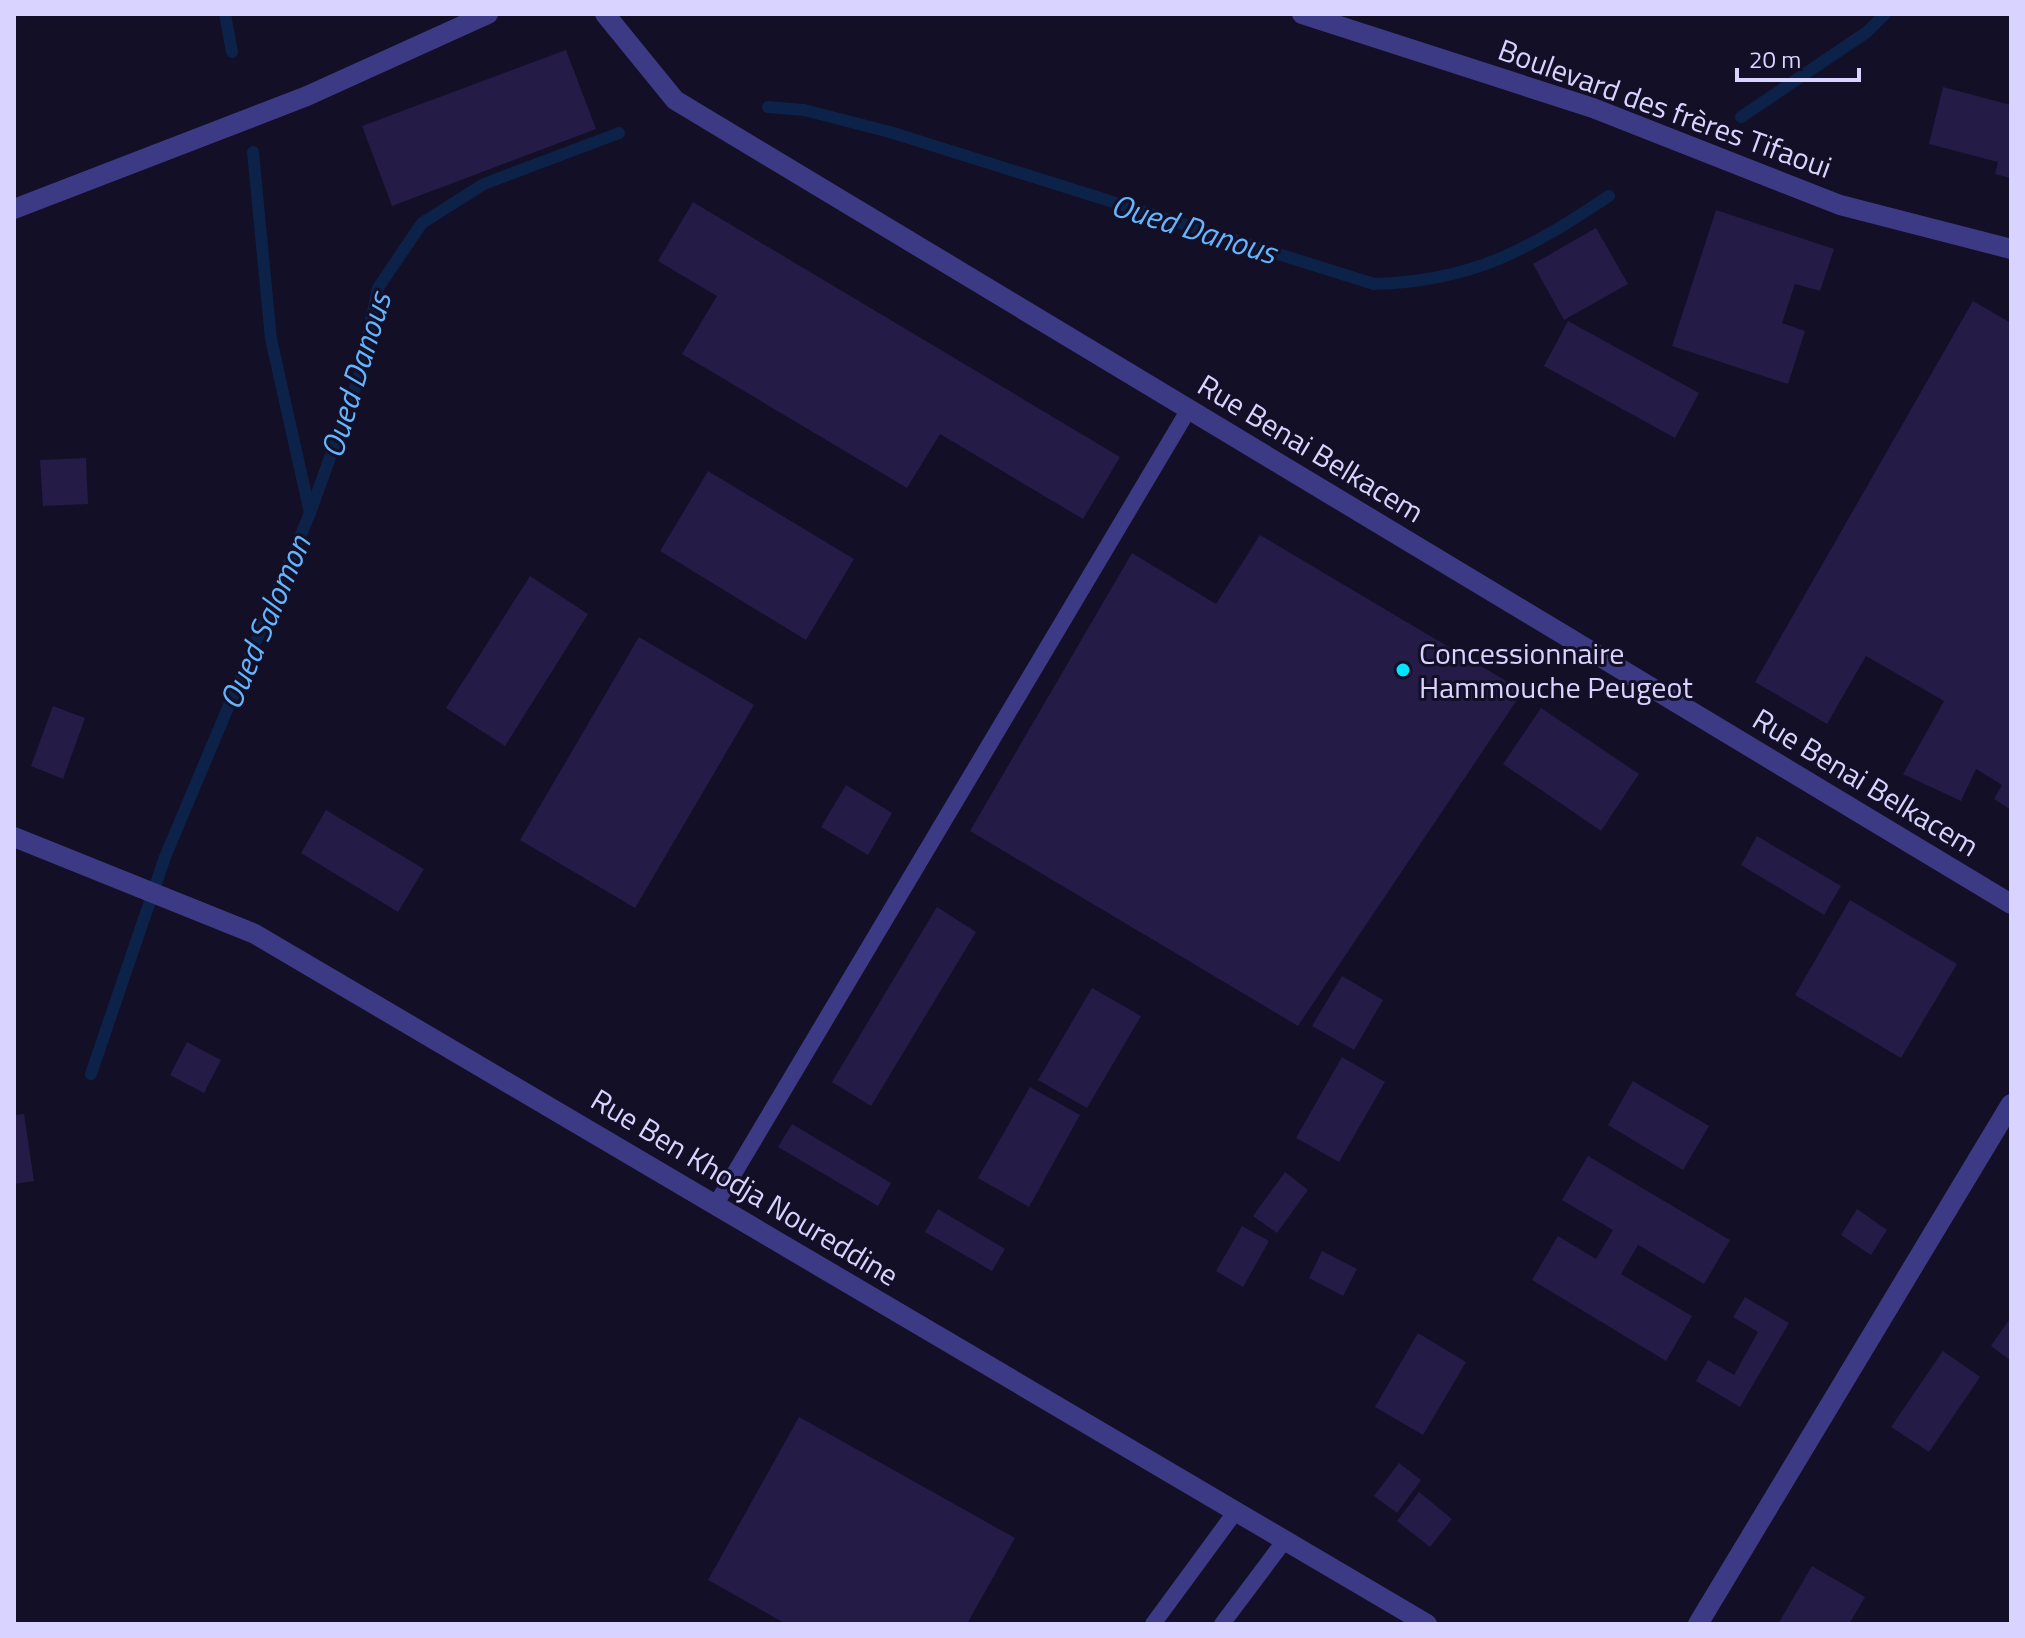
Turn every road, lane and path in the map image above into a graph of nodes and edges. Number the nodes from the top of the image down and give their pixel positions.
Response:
1 (488, 14) edge
2 (605, 14) edge
3 (1302, 14) edge
4 (14, 209) edge
5 (2011, 249) edge
6 (1189, 409) junction
7 (14, 837) edge
8 (2011, 904) edge
9 (2011, 1104) edge
10 (716, 1204) junction
11 (1236, 1511) junction
12 (1285, 1540) junction
13 (1153, 1624) edge
14 (1222, 1624) edge
15 (1427, 1624) edge
16 (1698, 1624) edge

1 - 4 street
2 - 6 street, Rue Benai Belkacem
3 - 5 street, Boulevard des frères Tifaoui
6 - 8 street, Rue Benai Belkacem
6 - 10 lane
7 - 10 street, Rue Ben Khodja Noureddine
9 - 16 street
10 - 11 street, Rue Ben Khodja Noureddine
11 - 12 street, Rue Ben Khodja Noureddine
11 - 13 lane
12 - 14 lane
12 - 15 street, Rue Ben Khodja Noureddine

